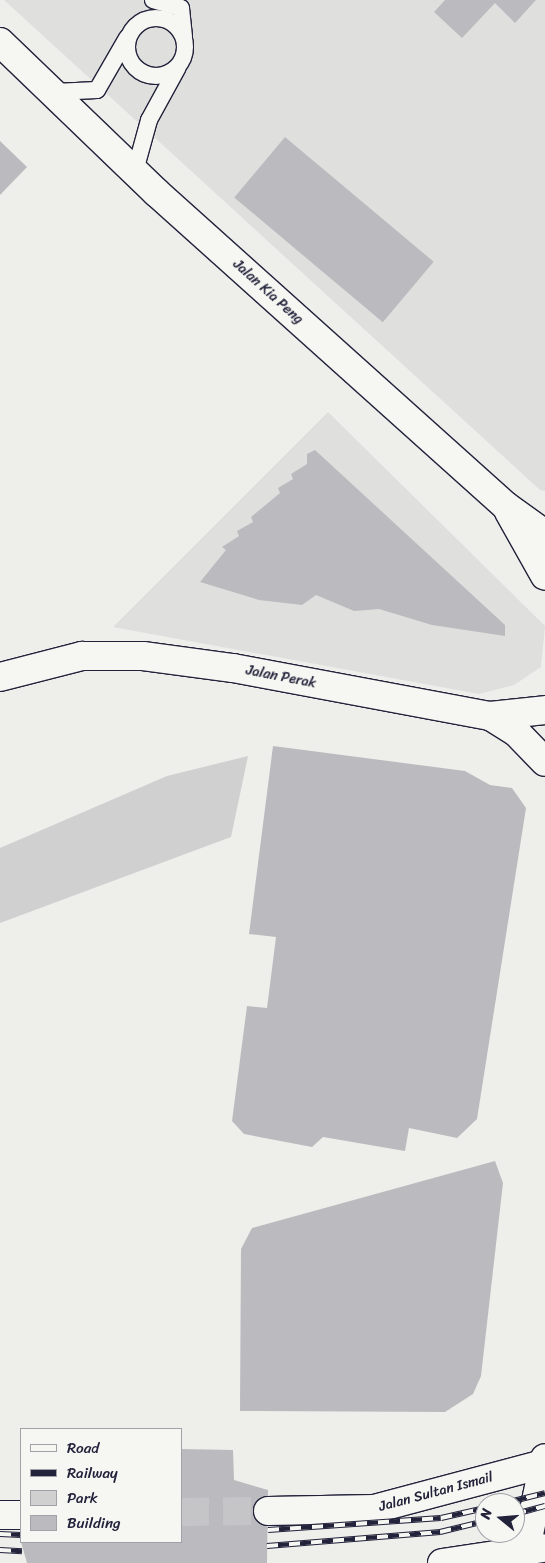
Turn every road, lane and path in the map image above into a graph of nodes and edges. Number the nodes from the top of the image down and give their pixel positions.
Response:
1 (152, 0) edge
2 (133, 29) junction
3 (184, 37) junction
4 (0, 42) edge
5 (179, 65) junction
6 (54, 92) junction
7 (135, 171) junction
8 (506, 506) junction
9 (545, 534) edge
10 (545, 576) edge
11 (0, 677) edge
12 (545, 710) edge
13 (490, 716) junction
14 (545, 762) edge
15 (544, 1461) edge
16 (268, 1511) tunnel mouth
17 (0, 1515) edge
18 (20, 1515) edge
19 (531, 1555) edge
20 (442, 1563) edge

1 - 2 lane
1 - 3 lane
2 - 3 lane
2 - 5 lane
2 - 6 lane
3 - 5 lane
4 - 6 street, Jalan Kia Peng
5 - 7 lane
6 - 7 street, Jalan Kia Peng
7 - 8 street, Jalan Kia Peng
8 - 9 street, Jalan Kia Peng
8 - 10 street
11 - 13 street, Jalan Perak
12 - 13 street
13 - 14 street, Jalan Perak
15 - 16 street, Jalan Sultan Ismail
15 - 19 street
17 - 18 street
19 - 20 street

